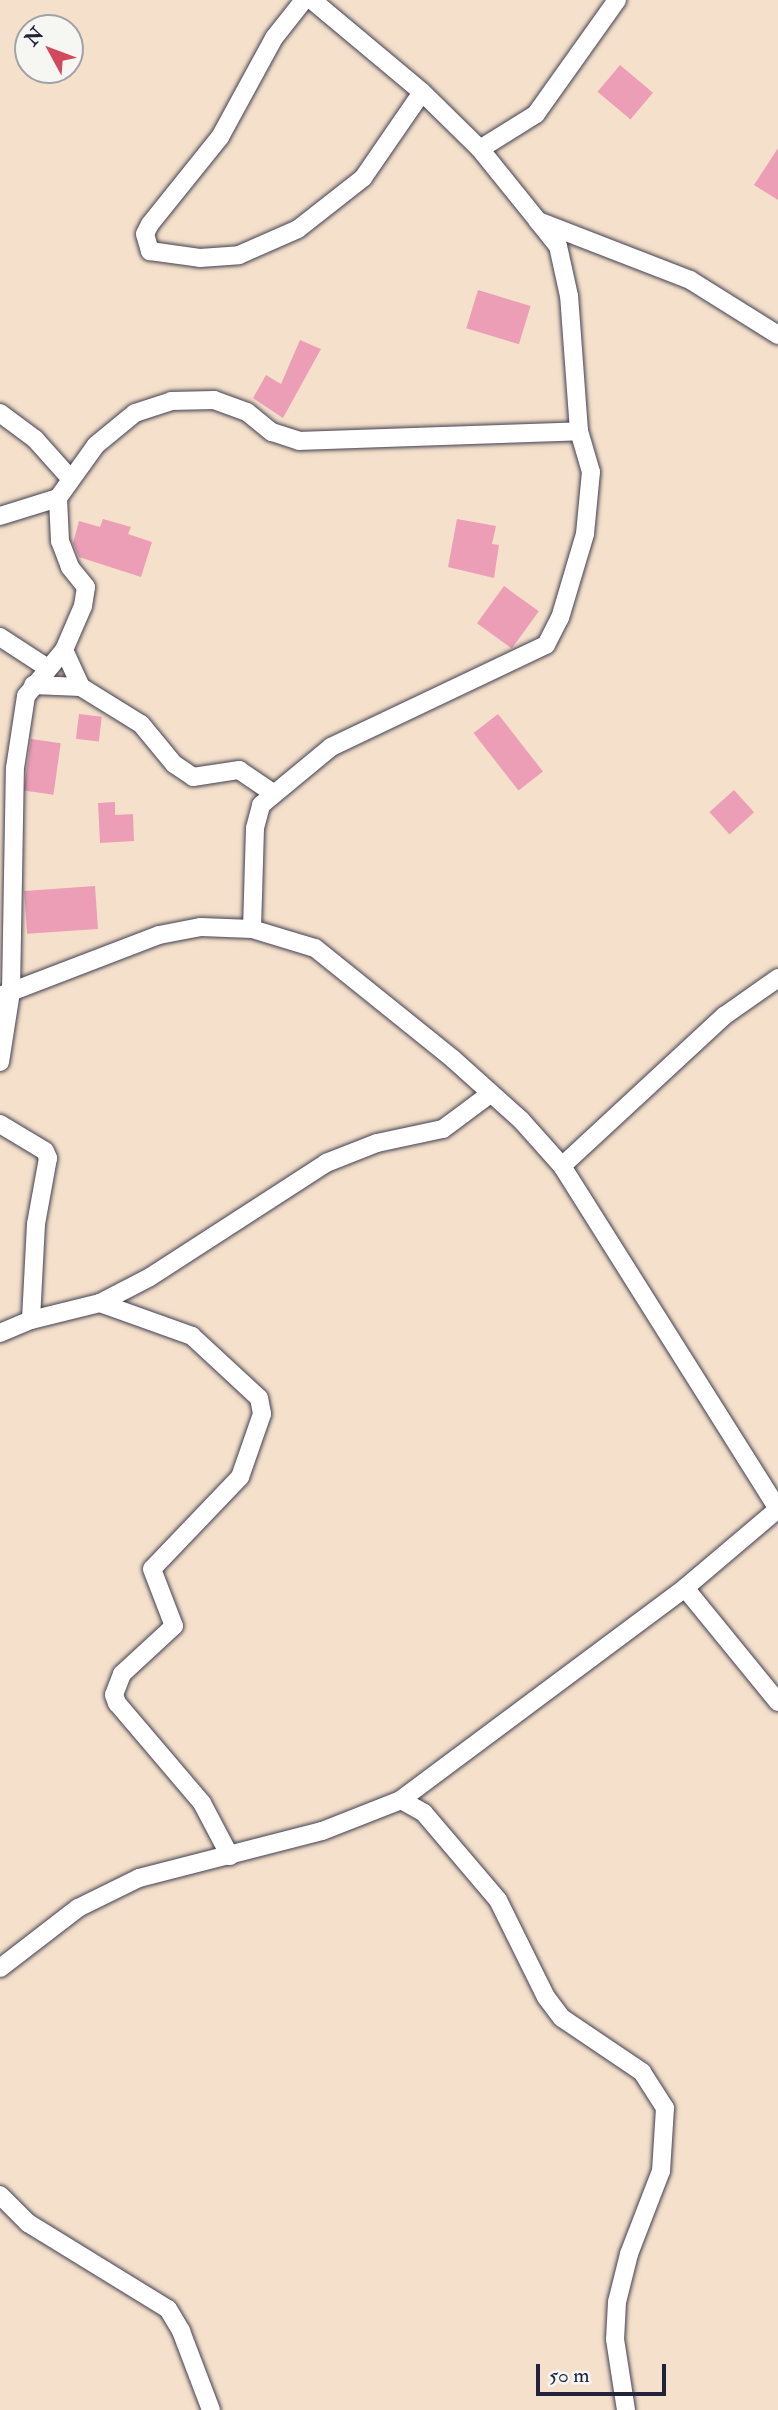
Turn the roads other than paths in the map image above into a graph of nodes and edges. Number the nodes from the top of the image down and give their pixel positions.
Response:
1 (304, 0) edge
2 (312, 0) edge
3 (617, 0) edge
4 (422, 93) junction
5 (480, 149) junction
6 (538, 221) junction
7 (778, 335) edge
8 (0, 413) edge
9 (579, 431) junction
10 (69, 477) junction
11 (58, 498) junction
12 (0, 516) edge
13 (0, 637) edge
14 (64, 650) junction
15 (46, 667) junction
16 (33, 685) junction
17 (81, 687) junction
18 (272, 793) junction
19 (252, 929) junction
20 (778, 978) edge
21 (5, 994) edge
22 (0, 1062) edge
23 (490, 1094) junction
24 (0, 1124) edge
25 (562, 1166) junction
26 (100, 1303) junction
27 (31, 1320) junction
28 (0, 1333) edge
29 (685, 1588) junction
30 (778, 1702) edge
31 (401, 1800) junction
32 (230, 1856) junction
33 (0, 1968) edge
34 (0, 2195) edge
35 (211, 2410) edge
36 (626, 2410) edge

1 - 4 street
2 - 4 street
3 - 5 street
4 - 5 street
5 - 6 street
6 - 7 street
6 - 9 street
8 - 10 street
9 - 10 street
9 - 18 street
10 - 11 street
11 - 12 street
11 - 14 street
13 - 15 street
14 - 15 street
14 - 17 street
15 - 16 street
16 - 17 street
16 - 21 street
17 - 18 street
18 - 19 street
19 - 21 street
19 - 23 street
20 - 25 street
21 - 22 street
23 - 25 street
23 - 26 street
24 - 27 street
25 - 29 street
26 - 27 street
26 - 32 street
27 - 28 street
29 - 30 street
29 - 31 street
31 - 32 street
31 - 36 street
32 - 33 street
34 - 35 street

